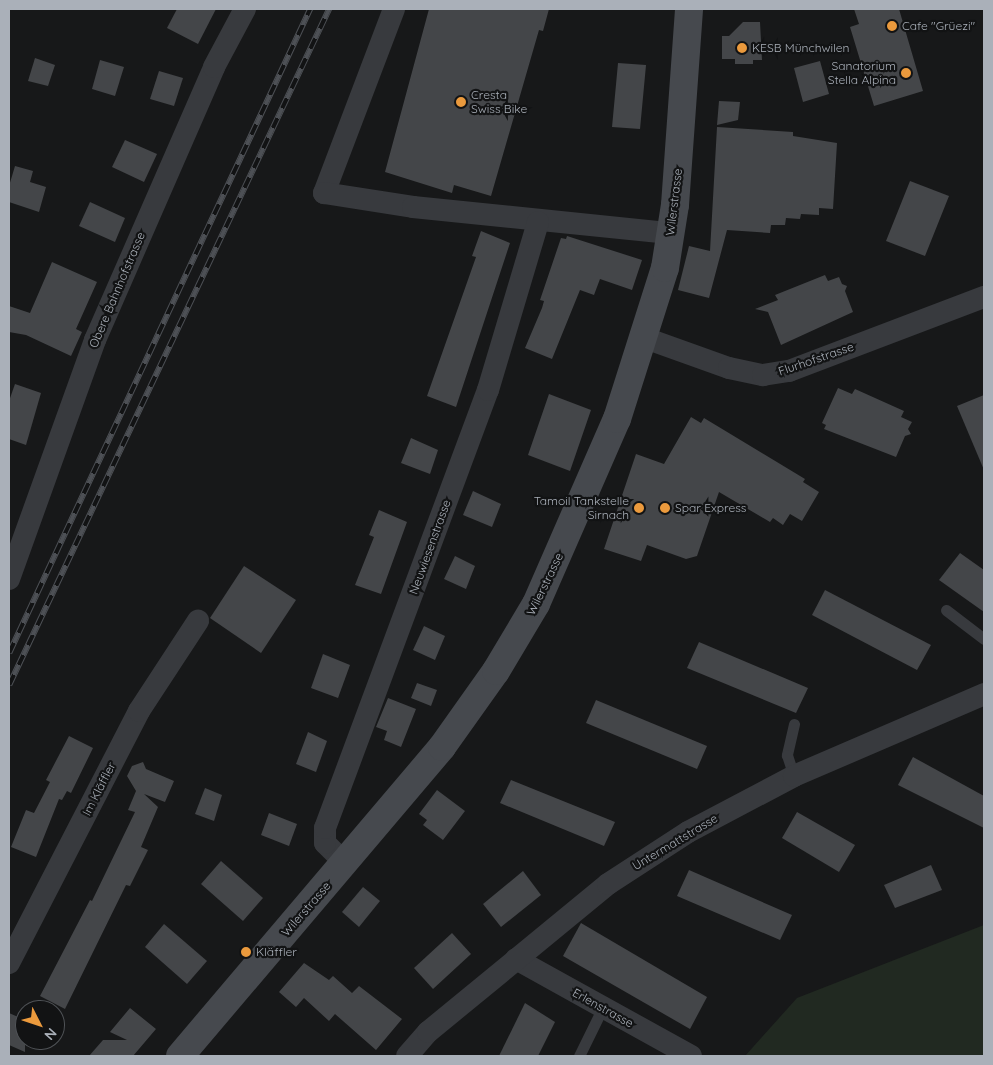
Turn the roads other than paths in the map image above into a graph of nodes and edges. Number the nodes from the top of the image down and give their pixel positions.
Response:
1 (245, 9) edge
2 (394, 9) edge
3 (690, 9) edge
4 (538, 222) junction
5 (670, 233) junction
6 (984, 297) edge
7 (645, 338) junction
8 (9, 579) edge
9 (946, 610) dead end
10 (198, 621) dead end
11 (984, 639) edge
12 (984, 694) edge
13 (794, 724) dead end
14 (794, 776) junction
15 (345, 863) junction
16 (516, 959) junction
17 (9, 963) edge
18 (603, 1008) junction
19 (180, 1056) edge
20 (407, 1056) edge
21 (579, 1056) edge
22 (691, 1056) edge

1 - 8 street, Obere Bahnhofstrasse
2 - 4 street
3 - 5 main road, Wilerstrasse
4 - 5 street
4 - 15 street, Neuwiesenstrasse
5 - 7 main road, Wilerstrasse
6 - 7 street, Flurhofstrasse
7 - 15 main road, Wilerstrasse
9 - 11 lane
10 - 17 street, Im Kläffler
12 - 14 street, Untermattstrasse
13 - 14 lane
14 - 16 street, Untermattstrasse
15 - 19 main road, Wilerstrasse
16 - 18 street, Erlenstrasse
16 - 20 street, Untermattstrasse
18 - 21 lane
18 - 22 street, Erlenstrasse

